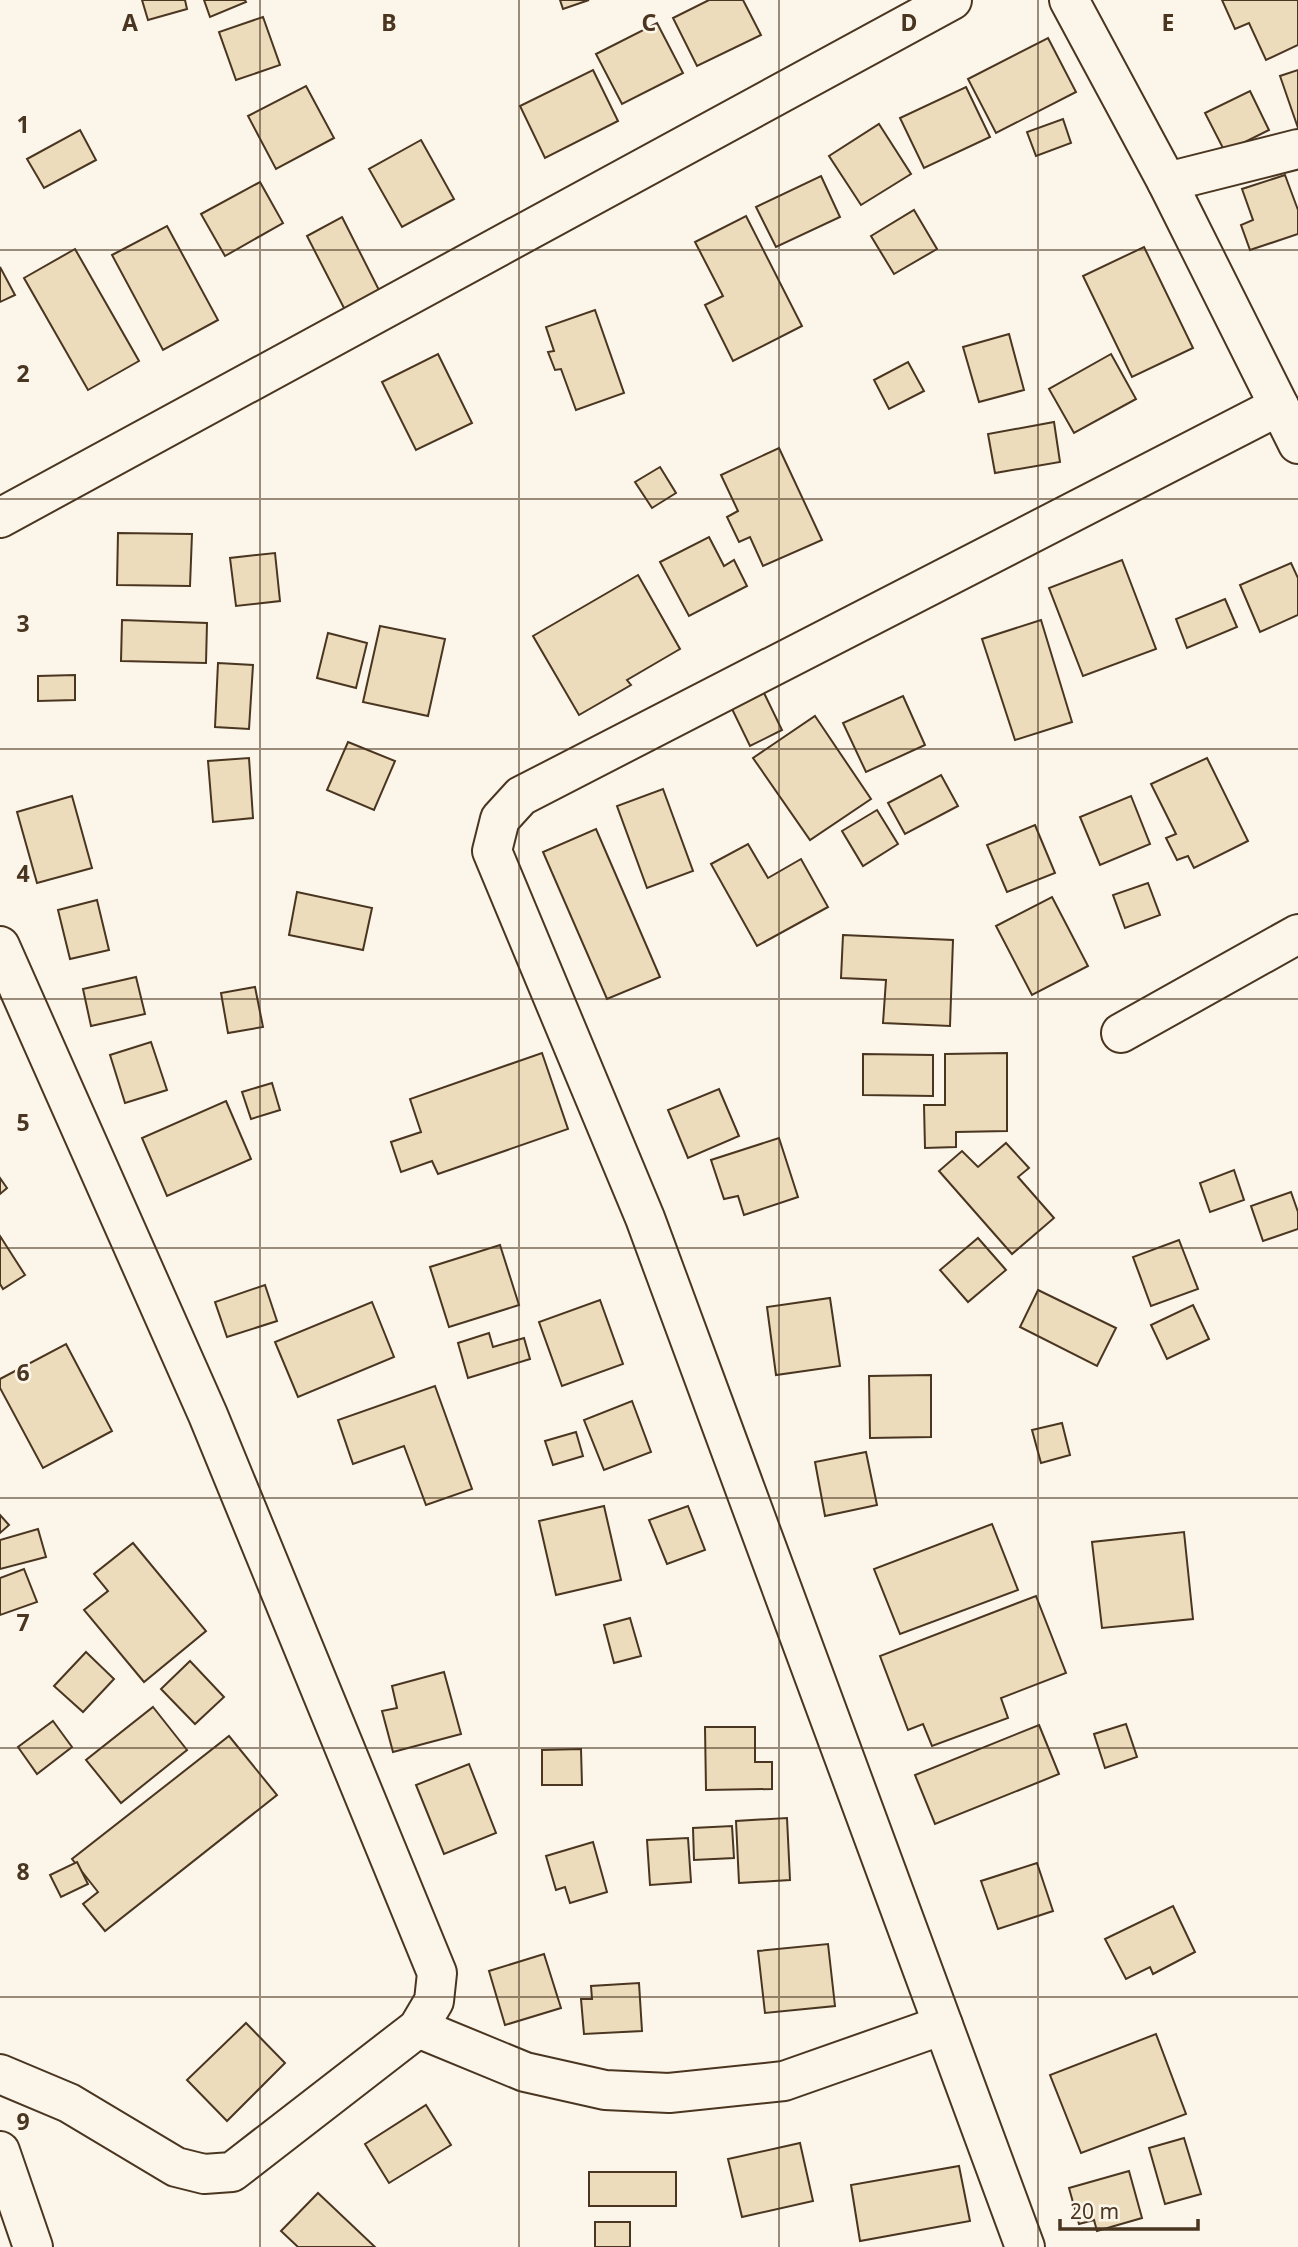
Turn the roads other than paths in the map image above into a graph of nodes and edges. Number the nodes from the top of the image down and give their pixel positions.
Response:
1 (953, 0) edge
2 (1069, 0) edge
3 (1298, 149) edge
4 (1167, 181) junction
5 (1279, 406) junction
6 (1298, 444) edge
7 (0, 518) edge
8 (1298, 934) edge
9 (0, 946) edge
10 (1121, 1032) dead end
11 (943, 2025) junction
12 (418, 2028) junction
13 (0, 2074) edge
14 (0, 2151) edge
15 (33, 2247) edge
16 (1025, 2247) edge

1 - 7 street
2 - 4 street
3 - 4 street
4 - 5 street
5 - 6 street
5 - 11 street
8 - 10 street
9 - 12 street
11 - 12 street
11 - 16 street
12 - 13 street
14 - 15 street

